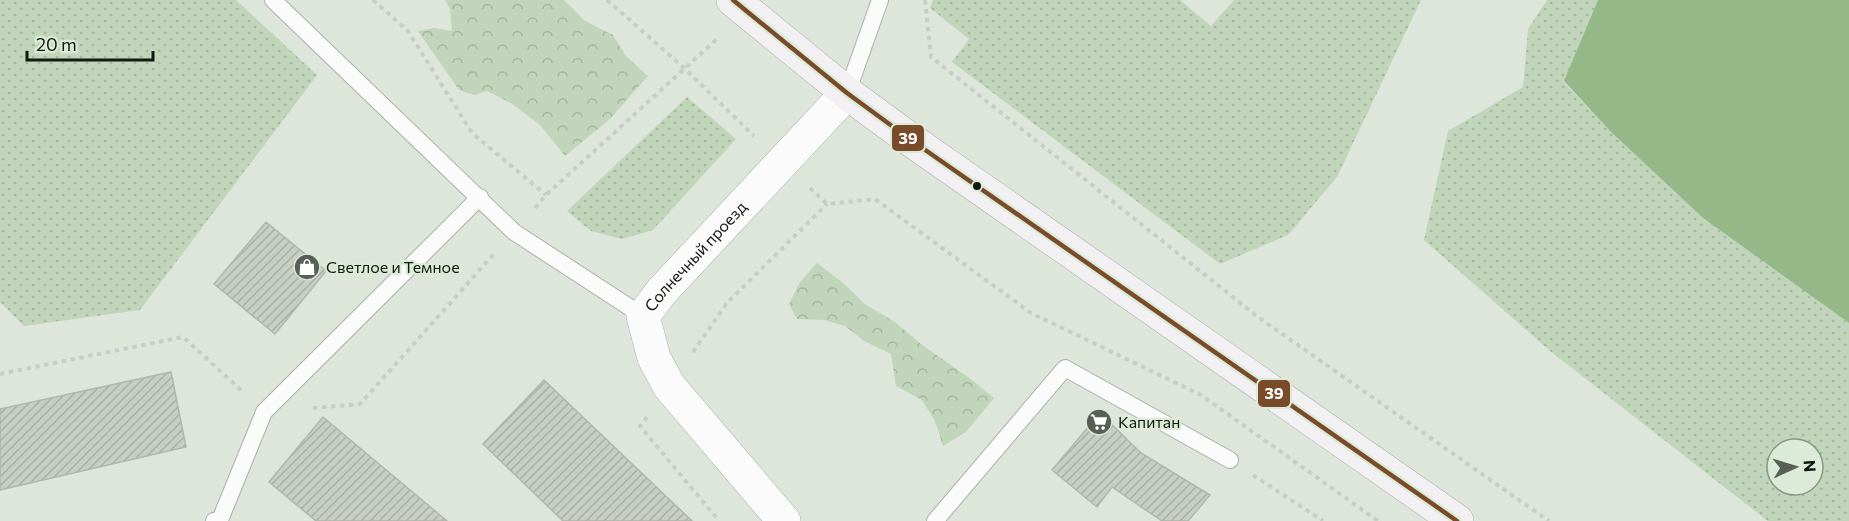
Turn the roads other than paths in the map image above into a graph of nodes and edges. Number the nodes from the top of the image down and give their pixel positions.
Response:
1 (273, 0) edge
2 (733, 0) edge
3 (880, 0) edge
4 (847, 93) junction
5 (480, 197) junction
6 (643, 316) junction
7 (1230, 460) road end
8 (219, 521) edge
9 (784, 521) edge
10 (935, 521) edge
11 (1457, 521) edge

1 - 5 lane
2 - 4 main road
3 - 4 lane
4 - 6 street, Солнечный проезд
4 - 11 main road
5 - 6 lane
5 - 8 lane
6 - 9 street, Солнечный проезд
7 - 10 lane

